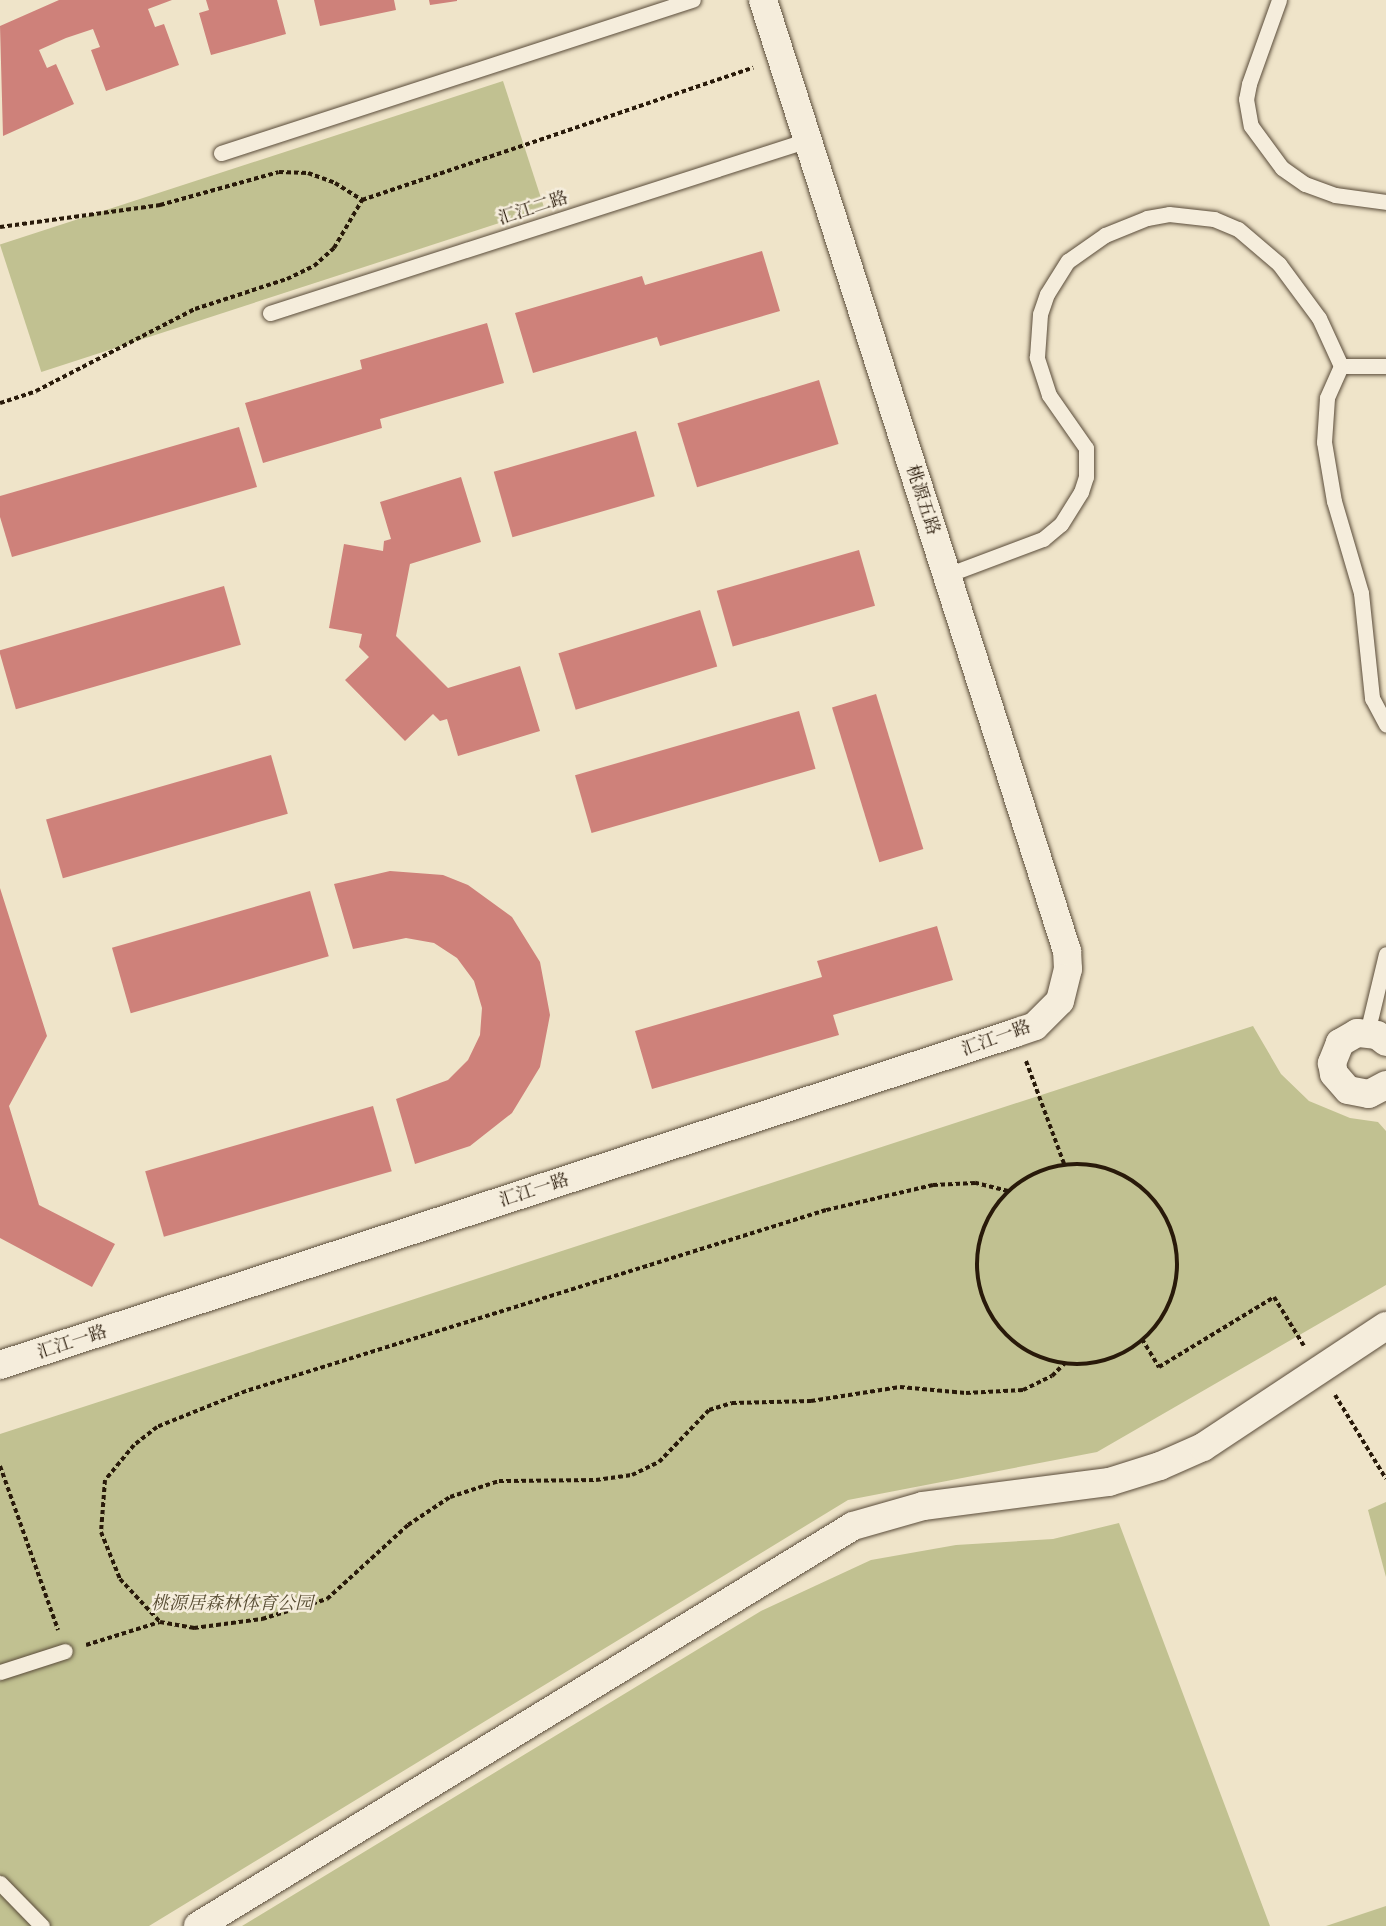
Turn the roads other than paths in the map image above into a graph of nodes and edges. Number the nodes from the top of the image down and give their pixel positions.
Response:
1 (693, 0) edge
2 (764, 0) edge
3 (1279, 0) edge
4 (808, 140) junction
5 (221, 153) dead end
6 (1386, 202) edge
7 (270, 313) dead end
8 (1341, 366) junction
9 (1386, 366) edge
10 (947, 574) junction
11 (1386, 724) edge
12 (1386, 954) edge
13 (1060, 1001) joint
14 (1377, 1037) edge
15 (1386, 1085) edge
16 (1386, 1326) edge
17 (0, 1365) edge
18 (65, 1651) road end
19 (0, 1672) edge
20 (0, 1883) edge
21 (42, 1926) edge
22 (198, 1926) edge

1 - 5 lane
2 - 4 street, 桃源五路
3 - 6 lane
4 - 7 lane, 汇江二路
4 - 10 street, 桃源五路
8 - 9 lane
8 - 10 lane
8 - 11 lane
10 - 13 street, 桃源五路
12 - 14 lane
13 - 17 street, 汇江一路
14 - 15 street
16 - 22 street
18 - 19 lane
20 - 21 lane

